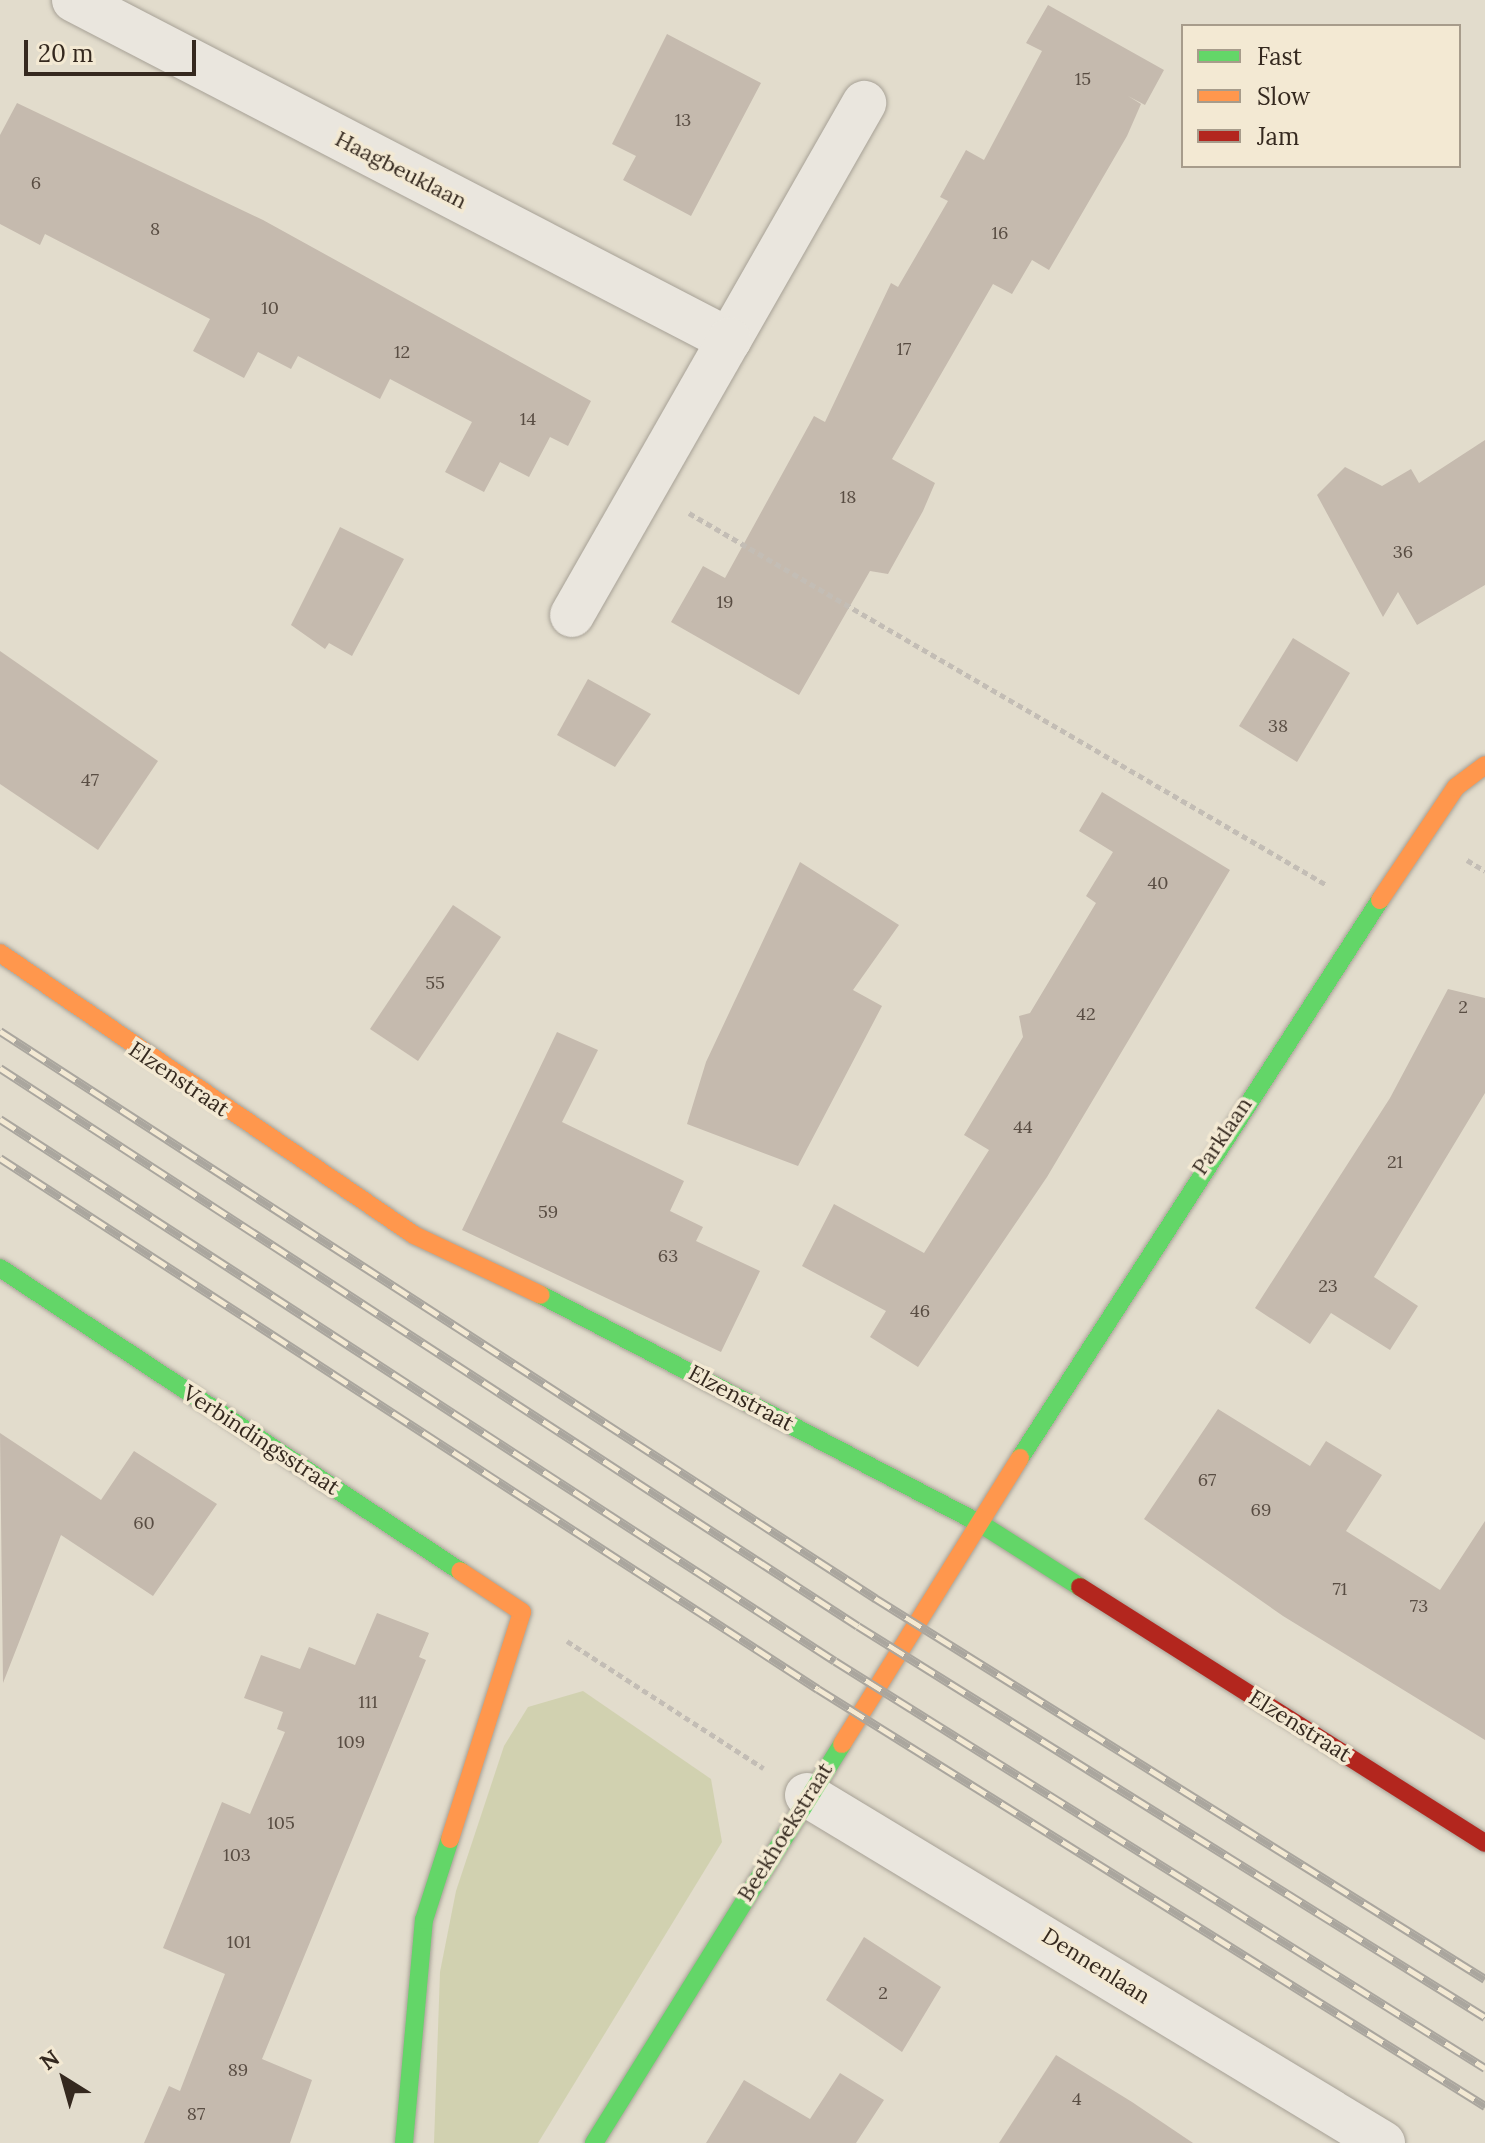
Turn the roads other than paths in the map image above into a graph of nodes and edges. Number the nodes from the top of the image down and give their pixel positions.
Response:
1 (74, 0) edge
2 (864, 103) dead end
3 (729, 340) junction
4 (572, 615) dead end
5 (1485, 765) edge
6 (0, 953) edge
7 (0, 1268) edge
8 (984, 1526) junction
9 (807, 1795) junction
10 (1485, 1843) edge
11 (404, 2143) edge
12 (594, 2143) edge
13 (1383, 2143) edge

1 - 3 street, Haagbeuklaan
2 - 3 street
3 - 4 street
5 - 8 street, Parklaan
6 - 8 street, Elzenstraat
7 - 11 street, Verbindingsstraat
8 - 9 street, Beekhoekstraat
8 - 10 street, Elzenstraat
9 - 12 street, Beekhoekstraat
9 - 13 street, Dennenlaan

